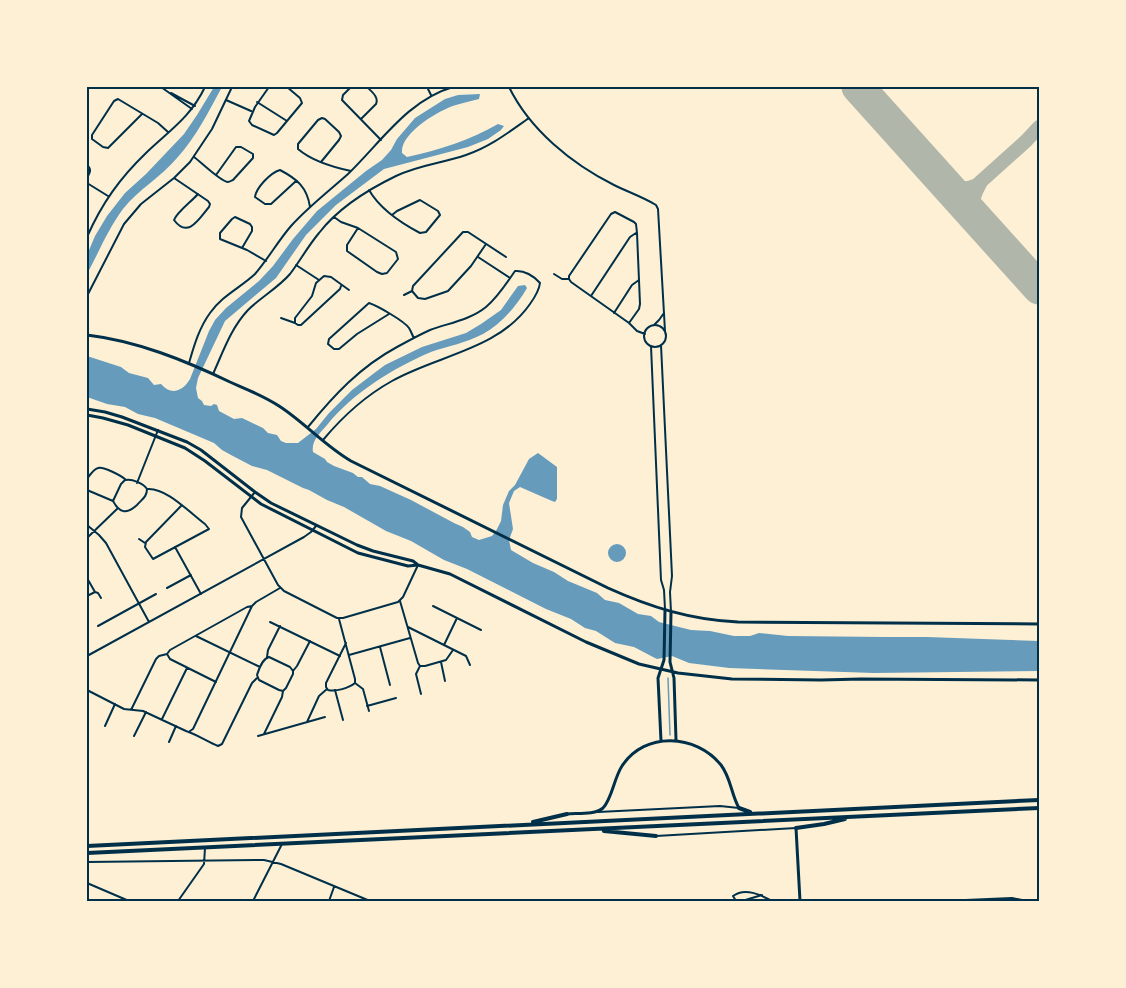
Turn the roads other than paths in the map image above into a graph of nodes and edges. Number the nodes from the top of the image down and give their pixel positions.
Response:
1 (160, 87) edge
2 (205, 87) edge
3 (232, 87) edge
4 (269, 87) edge
5 (287, 87) edge
6 (351, 87) edge
7 (367, 87) edge
8 (427, 87) edge
9 (453, 87) edge
10 (509, 87) edge
11 (431, 96) junction
12 (226, 100) junction
13 (257, 102) junction
14 (193, 107) junction
15 (252, 112) junction
16 (142, 114) junction
17 (361, 118) junction
18 (529, 118) junction
19 (287, 121) junction
20 (168, 132) junction
21 (381, 140) junction
22 (194, 157) junction
23 (321, 162) junction
24 (87, 165) edge
25 (351, 171) junction
26 (216, 175) junction
27 (87, 178) edge
28 (174, 178) junction
29 (296, 181) junction
30 (87, 183) edge
31 (369, 190) junction
32 (198, 194) junction
33 (108, 196) junction
34 (310, 207) junction
35 (392, 215) junction
36 (334, 216) junction
37 (358, 228) junction
38 (637, 233) junction
39 (87, 237) edge
40 (486, 244) junction
41 (242, 248) junction
42 (478, 257) junction
43 (506, 257) dead end
44 (266, 261) junction
45 (296, 265) junction
46 (554, 274) dead end
47 (510, 278) junction
48 (569, 279) junction
49 (319, 280) junction
50 (639, 280) junction
51 (341, 286) junction
52 (350, 290) dead end
53 (412, 291) junction
54 (87, 296) edge
55 (404, 296) dead end
56 (591, 296) junction
57 (614, 313) junction
58 (664, 313) junction
59 (389, 314) junction
60 (281, 318) dead end
61 (295, 323) junction
62 (629, 323) junction
63 (654, 325) junction
64 (665, 330) junction
65 (645, 334) junction
66 (87, 335) edge
67 (414, 338) junction
68 (661, 345) junction
69 (651, 346) junction
70 (190, 364) junction
71 (213, 374) junction
72 (87, 409) edge
73 (87, 415) edge
74 (308, 429) junction
75 (158, 430) junction
76 (156, 436) junction
77 (322, 440) junction
78 (87, 479) edge
79 (126, 480) junction
80 (137, 483) junction
81 (147, 489) junction
82 (87, 490) edge
83 (255, 492) junction
84 (251, 497) junction
85 (113, 501) junction
86 (181, 506) junction
87 (118, 508) junction
88 (87, 525) edge
89 (316, 525) junction
90 (95, 531) junction
91 (313, 531) junction
92 (87, 538) edge
93 (139, 539) dead end
94 (145, 543) junction
95 (175, 547) junction
96 (264, 560) junction
97 (418, 565) junction
98 (191, 575) junction
99 (87, 578) edge
100 (663, 586) junction
101 (671, 586) junction
102 (167, 588) dead end
103 (280, 588) junction
104 (95, 592) junction
105 (156, 594) dead end
106 (201, 594) junction
107 (87, 596) edge
108 (101, 598) dead end
109 (400, 601) junction
110 (139, 604) junction
111 (252, 606) junction
112 (433, 606) dead end
113 (665, 610) junction
114 (670, 612) junction
115 (339, 618) junction
116 (457, 618) junction
117 (149, 622) junction
118 (270, 622) dead end
119 (1039, 624) edge
120 (98, 626) dead end
121 (280, 626) junction
122 (408, 627) junction
123 (481, 630) dead end
124 (196, 636) junction
125 (411, 638) junction
126 (310, 641) junction
127 (346, 643) junction
128 (444, 645) junction
129 (380, 646) junction
130 (453, 649) junction
131 (230, 652) junction
132 (167, 654) junction
133 (349, 655) junction
134 (87, 656) edge
135 (340, 656) junction
136 (267, 658) junction
137 (441, 662) junction
138 (470, 665) dead end
139 (420, 666) junction
140 (260, 667) junction
141 (187, 668) junction
142 (661, 669) junction
143 (293, 670) junction
144 (672, 672) junction
145 (257, 678) junction
146 (1039, 680) edge
147 (446, 681) dead end
148 (216, 682) junction
149 (355, 683) junction
150 (390, 685) dead end
151 (327, 689) junction
152 (335, 690) junction
153 (87, 691) edge
154 (283, 691) junction
155 (421, 694) dead end
156 (396, 698) dead end
157 (115, 704) junction
158 (367, 705) junction
159 (131, 710) junction
160 (369, 711) dead end
161 (146, 712) junction
162 (325, 717) dead end
163 (162, 719) junction
164 (343, 720) dead end
165 (307, 721) junction
166 (105, 726) dead end
167 (176, 726) junction
168 (190, 731) junction
169 (264, 733) junction
170 (134, 736) dead end
171 (258, 736) dead end
172 (676, 740) junction
173 (661, 741) junction
174 (169, 742) dead end
175 (1039, 800) edge
176 (1039, 807) edge
177 (739, 808) junction
178 (593, 812) junction
179 (754, 813) junction
180 (567, 814) joint
181 (854, 816) junction
182 (521, 825) junction
183 (796, 828) junction
184 (592, 829) junction
185 (656, 836) joint
186 (282, 844) junction
187 (87, 846) edge
188 (205, 848) junction
189 (87, 854) edge
190 (205, 861) junction
191 (273, 861) junction
192 (87, 862) edge
193 (87, 883) edge
194 (335, 886) junction
195 (762, 895) junction
196 (129, 901) edge
197 (178, 901) edge
198 (254, 901) edge
199 (329, 901) edge
200 (370, 901) edge
201 (736, 901) edge
202 (742, 901) edge
203 (772, 901) edge
204 (800, 901) edge
205 (942, 901) edge
206 (1027, 901) edge

1 - 14 street
2 - 14 street
3 - 12 street
4 - 13 street
5 - 19 street
6 - 17 street
7 - 17 street
8 - 11 street
9 - 11 street
10 - 18 street
11 - 21 street
12 - 15 street
12 - 22 street
13 - 15 street
13 - 19 street
14 - 20 street
15 - 19 street
16 - 16 street
16 - 20 street
17 - 21 street
18 - 31 street
18 - 58 street
20 - 33 street
21 - 25 street
22 - 26 street
22 - 28 street
23 - 23 street
23 - 25 street
24 - 27 street
25 - 34 street
26 - 26 street
28 - 32 street
28 - 54 street
29 - 29 street
29 - 34 street
30 - 33 street
31 - 35 street
31 - 36 street
32 - 32 street
33 - 39 street
34 - 44 street
35 - 35 street
36 - 37 street
36 - 45 street
37 - 37 street
38 - 48 street
38 - 50 street
38 - 56 street
40 - 42 street
40 - 43 street
40 - 53 street
41 - 41 street
41 - 44 street
42 - 47 street
42 - 53 street
44 - 70 street
45 - 49 street
45 - 71 street
46 - 48 street
47 - 67 street
47 - 77 street
48 - 56 street
49 - 51 street
49 - 61 street
50 - 57 street
50 - 62 street
51 - 52 street
51 - 61 street
53 - 55 street
56 - 57 street
57 - 62 street
58 - 63 street
58 - 64 street
59 - 59 street
59 - 67 street
60 - 61 street
62 - 65 street
63 - 64 street
63 - 65 street
64 - 68 street
65 - 69 street
66 - 70 street
67 - 74 street
68 - 69 street
68 - 101 street
69 - 100 street
70 - 71 street
71 - 74 street
72 - 75 street
73 - 76 street
74 - 77 street
75 - 76 street
75 - 83 street
76 - 80 street
76 - 84 street
77 - 113 street
78 - 79 street
79 - 80 street
79 - 85 street
80 - 81 street
81 - 86 street
81 - 87 street
82 - 85 street
83 - 84 street
83 - 89 street
84 - 91 street
84 - 96 street
85 - 87 street
86 - 94 street
86 - 95 street
87 - 90 street
88 - 90 street
89 - 91 street
89 - 97 street
90 - 92 street
90 - 110 street
91 - 96 street
91 - 97 street
93 - 94 street
94 - 95 street
95 - 98 street
96 - 103 street
96 - 106 street
97 - 109 street
97 - 142 street
98 - 102 street
98 - 106 street
99 - 104 street
100 - 101 street
100 - 113 street
101 - 114 street
103 - 111 street
103 - 115 street
104 - 107 street
104 - 108 street
105 - 110 street
106 - 117 street
109 - 115 street
109 - 122 street
110 - 117 street
110 - 120 street
111 - 124 street
111 - 131 street
112 - 116 street
113 - 114 street
113 - 142 street
114 - 119 street
114 - 144 street
115 - 127 street
116 - 123 street
116 - 128 street
117 - 134 street
118 - 121 street
121 - 126 street
121 - 136 street
122 - 125 street
122 - 128 street
124 - 131 street
124 - 132 street
125 - 129 street
125 - 139 street
126 - 135 street
126 - 143 street
127 - 133 street
127 - 135 street
128 - 130 street
129 - 133 street
129 - 150 street
130 - 137 street
130 - 138 street
131 - 140 street
131 - 148 street
132 - 141 street
132 - 159 street
133 - 149 street
135 - 151 street
136 - 140 street
136 - 143 street
137 - 139 street
137 - 147 street
139 - 155 street
140 - 145 street
141 - 148 street
141 - 163 street
142 - 144 street
142 - 173 street
143 - 154 street
144 - 146 street
144 - 172 street
145 - 154 street
145 - 168 street
148 - 168 street
149 - 152 street
149 - 158 street
151 - 152 street
151 - 165 street
152 - 164 street
153 - 157 street
154 - 169 street
156 - 158 street
157 - 159 street
157 - 166 street
158 - 160 street
159 - 161 street
161 - 163 street
161 - 170 street
162 - 165 street
163 - 167 street
165 - 169 street
167 - 168 street
167 - 174 street
169 - 171 street
172 - 173 street
172 - 177 street
173 - 178 street
175 - 179 main road
176 - 181 main road
177 - 178 street
177 - 179 main road
178 - 180 street
179 - 182 main road
180 - 182 main road
181 - 183 main road
181 - 184 main road
182 - 187 main road
183 - 185 street
183 - 204 street
184 - 185 main road
184 - 186 main road
186 - 188 main road
186 - 191 street
188 - 189 main road
188 - 190 street
190 - 191 street
190 - 192 street
190 - 197 street
191 - 194 street
191 - 198 street
193 - 196 street
194 - 199 street
194 - 200 street
195 - 201 street
195 - 202 street
195 - 203 street
205 - 206 street

